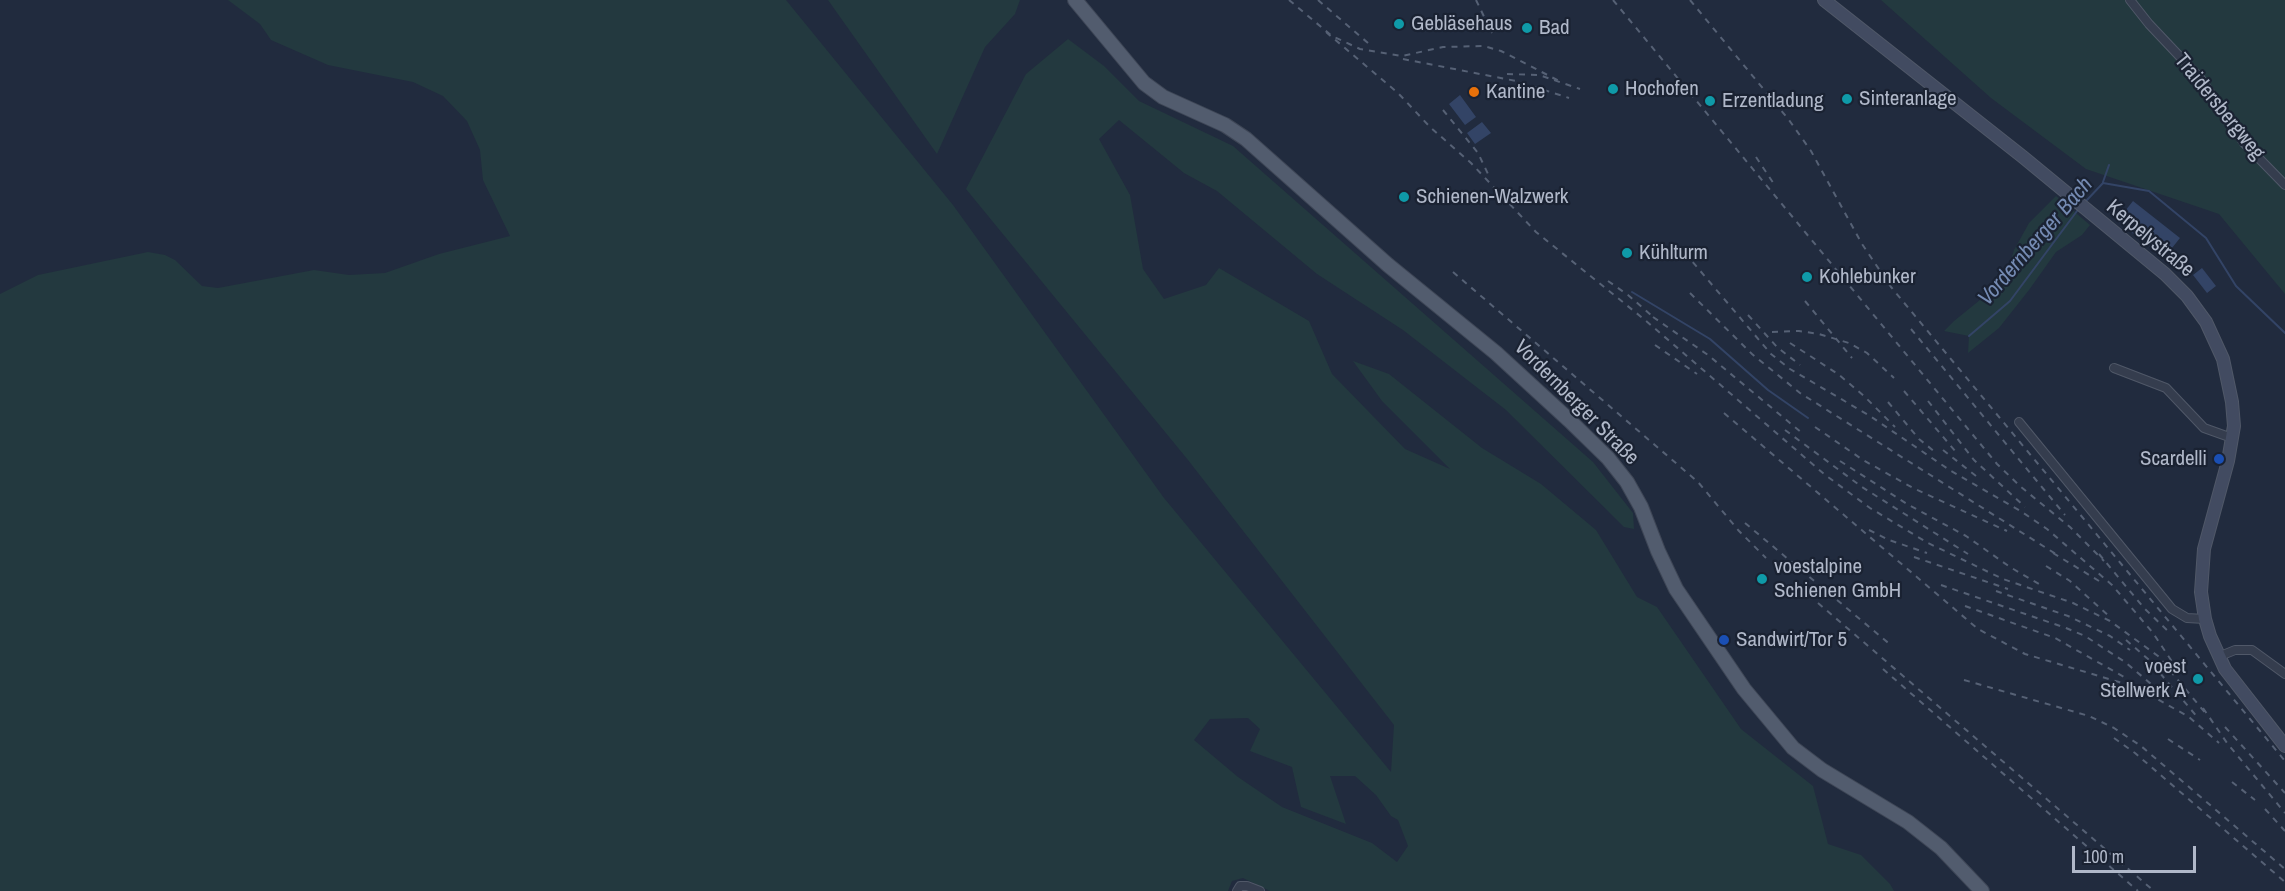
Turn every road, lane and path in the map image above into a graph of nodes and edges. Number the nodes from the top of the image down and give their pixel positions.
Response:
1 (1075, 0) edge
2 (1824, 0) edge
3 (2130, 0) edge
4 (2285, 185) edge
5 (2114, 368) dead end
6 (2019, 422) dead end
7 (2232, 438) junction
8 (2205, 619) junction
9 (2218, 657) junction
10 (2285, 674) edge
11 (2285, 746) edge
12 (1237, 891) edge
13 (1260, 891) edge
14 (1982, 891) edge

1 - 14 main road, Vordernberger Straße
2 - 7 main road, Kerpelystraße
3 - 4 street, Traidersbergweg
5 - 7 street
6 - 8 street
7 - 8 main road, Kerpelystraße
8 - 9 main road, Kerpelystraße
9 - 10 street
9 - 11 main road, Kerpelystraße
12 - 13 street

